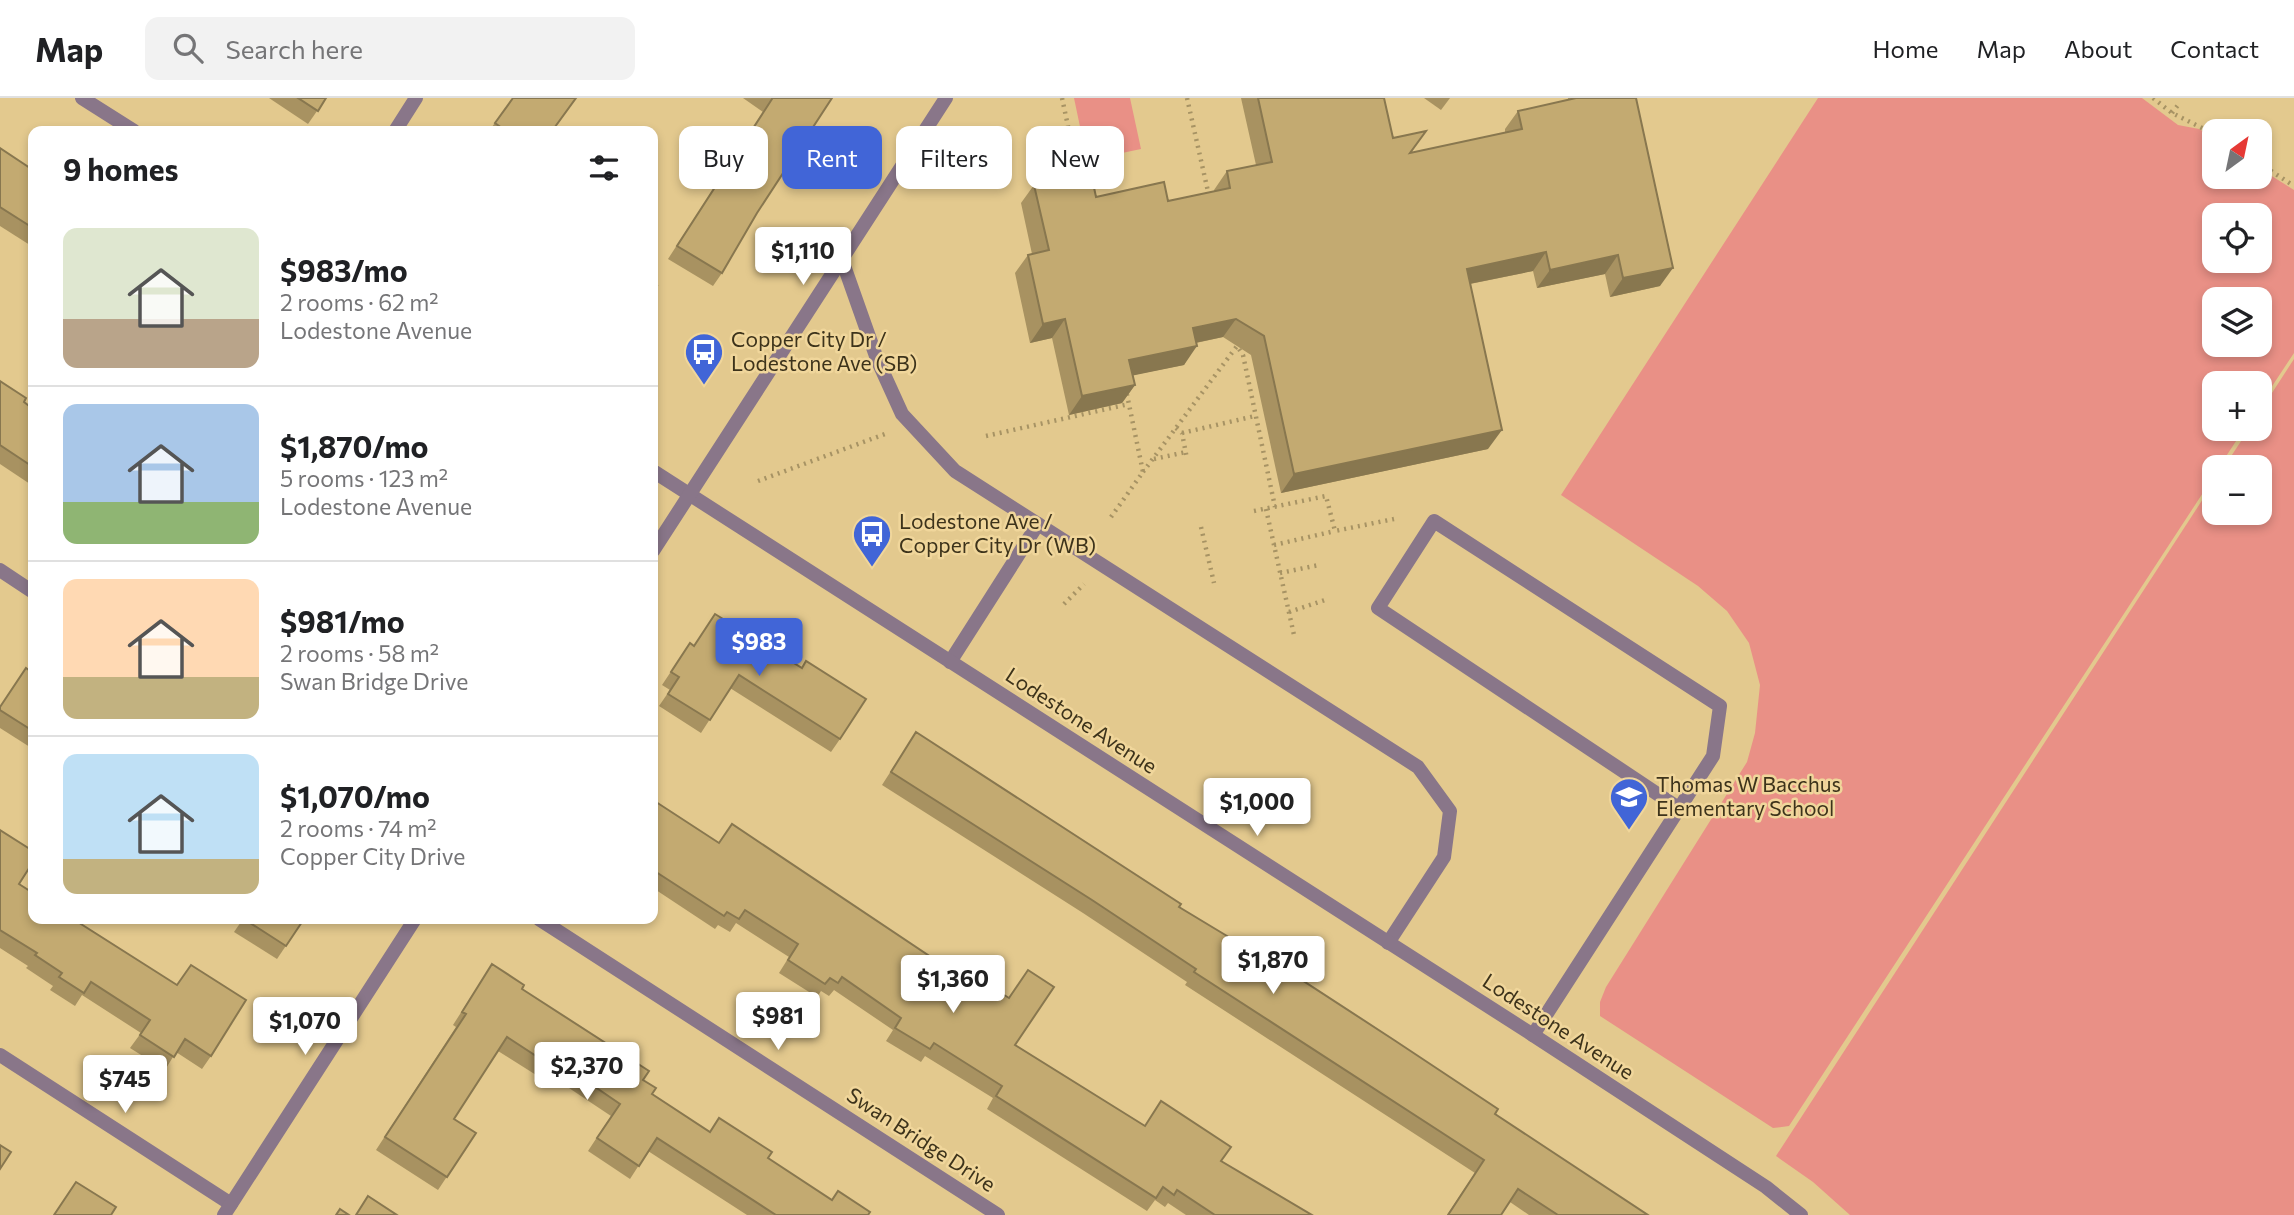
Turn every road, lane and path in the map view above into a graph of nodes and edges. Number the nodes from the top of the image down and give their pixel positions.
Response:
1 (82, 98) edge
2 (416, 98) edge
3 (946, 98) edge
4 (1062, 98) edge
5 (1187, 98) edge
6 (2153, 98) edge
7 (2178, 105) dead end
8 (2172, 113) junction
9 (126, 126) edge
10 (398, 126) edge
11 (1068, 126) edge
12 (2202, 128) edge
13 (2272, 172) edge
14 (2294, 186) edge
15 (1211, 208) edge
16 (842, 260) junction
17 (1124, 377) edge
18 (1129, 404) junction
19 (1255, 416) junction
20 (1176, 428) junction
21 (889, 432) dead end
22 (1182, 433) junction
23 (986, 436) dead end
24 (1186, 452) junction
25 (1153, 459) junction
26 (1187, 459) dead end
27 (1143, 472) junction
28 (658, 474) edge
29 (758, 481) dead end
30 (689, 495) junction
31 (1275, 507) junction
32 (1266, 509) junction
33 (1255, 511) dead end
34 (1111, 517) dead end
35 (1394, 519) dead end
36 (1038, 524) junction
37 (1201, 527) dead end
38 (1335, 531) junction
39 (658, 543) edge
40 (1275, 545) junction
41 (1319, 565) dead end
42 (0, 570) edge
43 (1280, 573) junction
44 (1085, 583) dead end
45 (1214, 583) dead end
46 (28, 589) edge
47 (1325, 600) dead end
48 (1064, 604) dead end
49 (1289, 612) junction
50 (1294, 635) dead end
51 (950, 662) junction
52 (1680, 808) junction
53 (412, 924) edge
54 (547, 924) edge
55 (1388, 943) junction
56 (1533, 1035) junction
57 (0, 1055) edge
58 (227, 1209) edge
59 (998, 1215) edge
60 (1801, 1215) edge

1 - 9 street
2 - 10 street
3 - 16 street
4 - 11 path
5 - 15 path
6 - 8 path
7 - 8 path
8 - 12 path
13 - 14 path
16 - 30 street
16 - 36 street
17 - 18 path
18 - 23 path
18 - 27 path
19 - 20 path
19 - 22 path
19 - 31 path
20 - 22 path
20 - 25 path
21 - 29 path
22 - 24 path
24 - 25 path
24 - 26 path
25 - 27 path
27 - 34 path
28 - 30 street, Lodestone Avenue
30 - 39 street
30 - 51 street, Lodestone Avenue
31 - 32 path
31 - 38 path
32 - 33 path
32 - 40 path
35 - 38 path
36 - 51 street
36 - 55 street
37 - 45 path
38 - 40 path
40 - 43 path
41 - 43 path
42 - 46 street
43 - 49 path
44 - 48 path
47 - 49 path
49 - 50 path
51 - 55 street, Lodestone Avenue
52 - 52 street
52 - 56 street
53 - 58 street
54 - 59 street, Swan Bridge Drive
55 - 56 street, Lodestone Avenue
56 - 60 street, Lodestone Avenue
57 - 58 street

